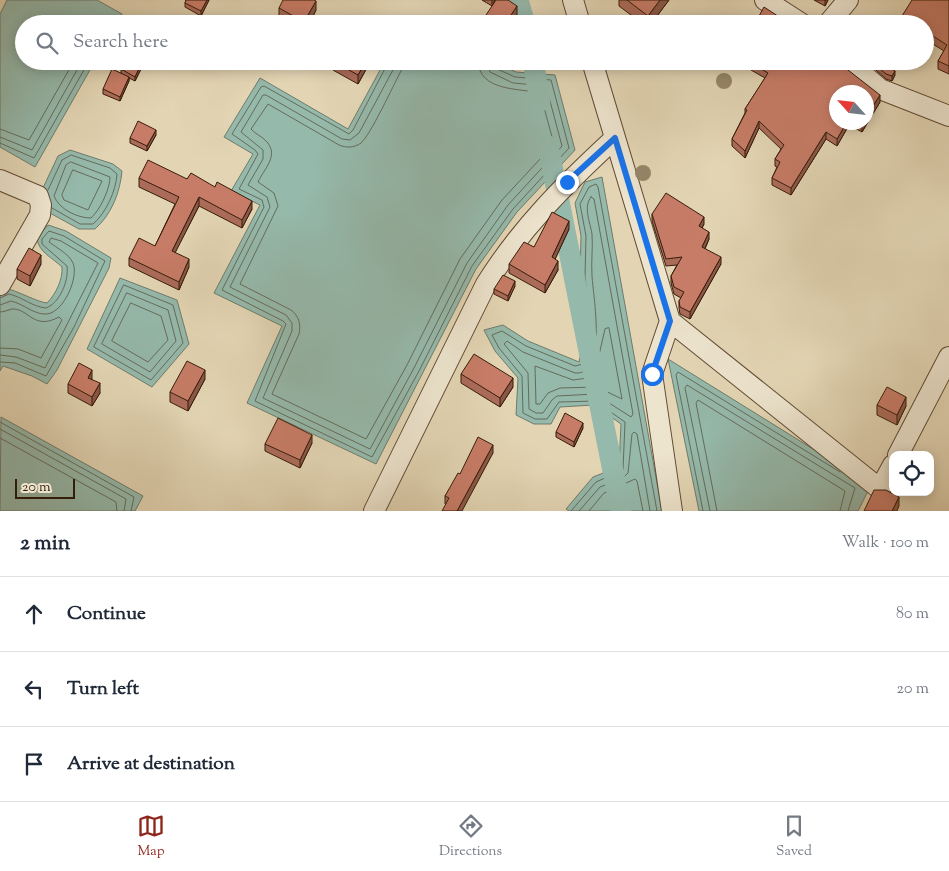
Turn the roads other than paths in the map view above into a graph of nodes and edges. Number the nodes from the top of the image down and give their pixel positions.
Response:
1 (573, 0) edge
2 (765, 0) edge
3 (848, 0) edge
4 (577, 15) edge
5 (788, 15) edge
6 (836, 15) edge
7 (595, 70) edge
8 (858, 70) edge
9 (949, 116) edge
10 (615, 138) junction
11 (0, 180) edge
12 (0, 285) edge
13 (670, 321) junction
14 (949, 357) edge
15 (900, 451) edge
16 (889, 472) edge
17 (374, 511) edge
18 (672, 511) edge

1 - 4 street
2 - 5 street
3 - 6 street
7 - 10 street
8 - 9 street
10 - 13 street
10 - 17 street
11 - 12 street
13 - 16 street
13 - 18 street
14 - 15 street

